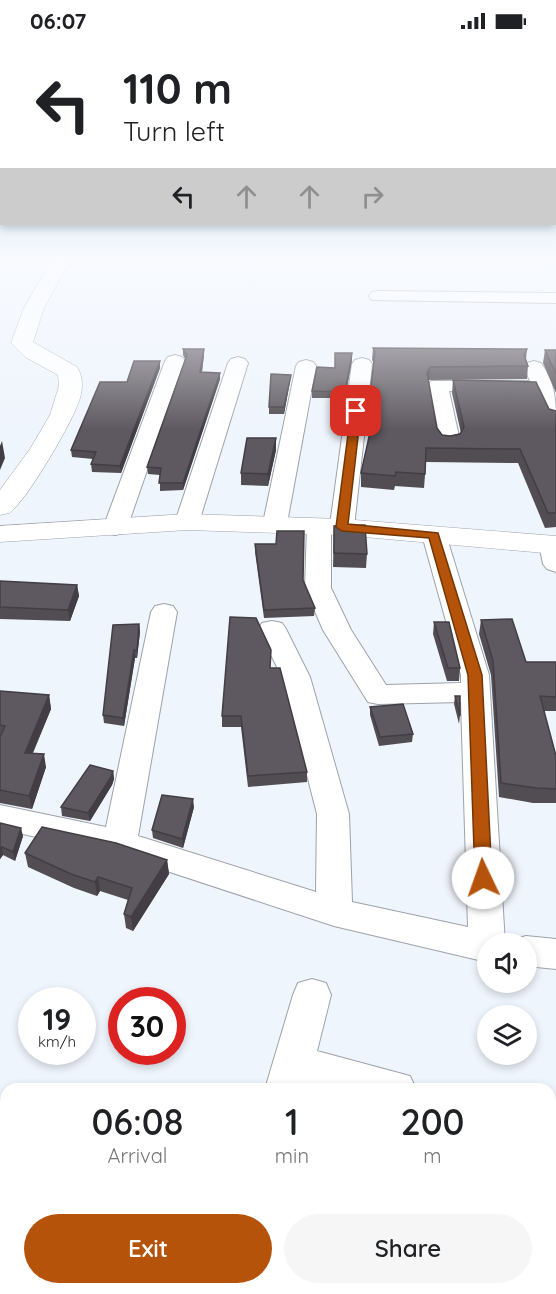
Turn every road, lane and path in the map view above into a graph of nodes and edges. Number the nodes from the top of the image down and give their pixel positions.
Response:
1 (32, 313) edge
2 (175, 361) dead end
3 (434, 362) edge
4 (238, 363) dead end
5 (362, 364) dead end
6 (306, 366) dead end
7 (534, 366) dead end
8 (438, 385) junction
9 (541, 387) junction
10 (556, 417) edge
11 (448, 441) edge
12 (3, 500) edge
13 (187, 522) junction
14 (275, 524) junction
15 (330, 527) junction
16 (115, 528) junction
17 (0, 534) edge
18 (434, 535) junction
19 (554, 551) edge
20 (164, 612) dead end
21 (272, 629) dead end
22 (474, 692) junction
23 (0, 817) edge
24 (120, 843) junction
25 (334, 912) junction
26 (486, 933) edge
27 (477, 945) edge
28 (537, 952) edge
29 (556, 954) edge
30 (312, 995) dead end
31 (290, 1076) edge
32 (347, 1083) edge

1 - 12 street
2 - 16 street
3 - 8 street
4 - 13 street
5 - 15 street
6 - 14 street
7 - 9 street
8 - 9 street
8 - 11 street
9 - 10 street
13 - 14 street
13 - 16 street
14 - 15 street
15 - 18 street
15 - 22 street
16 - 17 street
18 - 19 street
18 - 22 street
20 - 24 street
21 - 25 street
22 - 26 street
23 - 24 street
24 - 25 street
25 - 27 street
28 - 29 street
30 - 31 street
31 - 32 street

